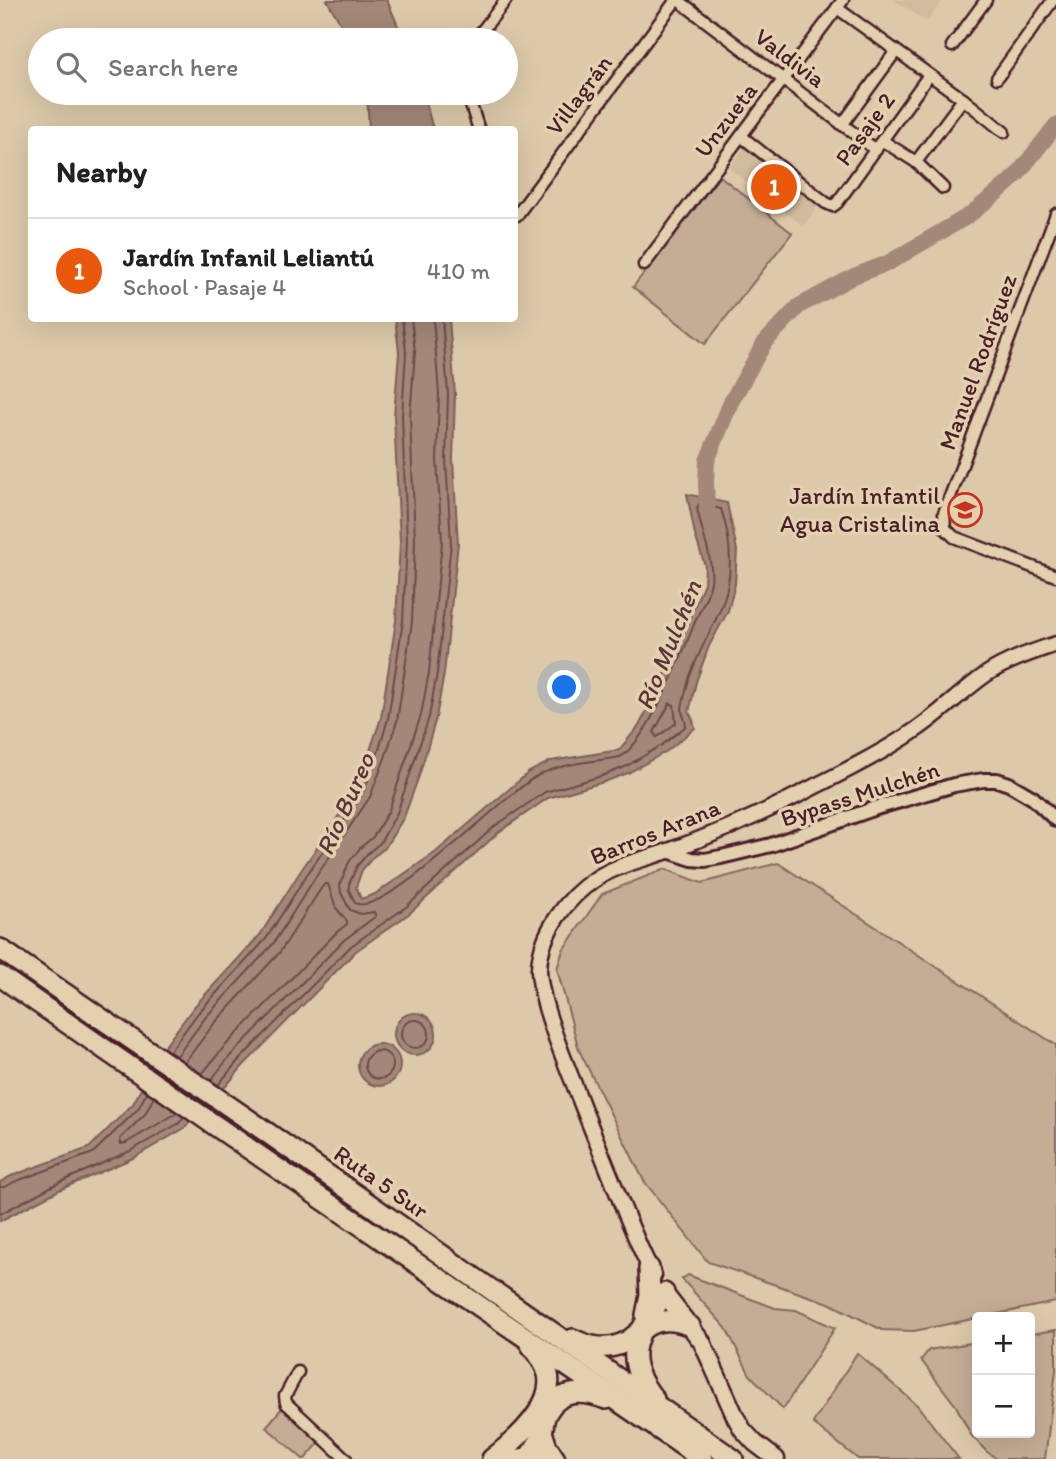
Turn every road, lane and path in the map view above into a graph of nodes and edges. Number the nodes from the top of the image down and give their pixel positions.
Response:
1 (506, 0) edge
2 (677, 0) edge
3 (986, 0) edge
4 (1053, 0) edge
5 (840, 4) edge
6 (484, 28) edge
7 (952, 46) dead end
8 (896, 51) junction
9 (929, 75) junction
10 (997, 78) dead end
11 (783, 79) junction
12 (963, 99) junction
13 (471, 105) edge
14 (842, 125) junction
15 (478, 126) edge
16 (1004, 132) dead end
17 (741, 136) junction
18 (883, 141) junction
19 (876, 150) junction
20 (916, 162) junction
21 (943, 188) dead end
22 (518, 213) edge
23 (1056, 214) edge
24 (644, 265) dead end
25 (1056, 576) edge
26 (1056, 644) edge
27 (1056, 820) edge
28 (668, 851) junction
29 (0, 948) edge
30 (0, 976) edge
31 (649, 1268) junction
32 (664, 1293) junction
33 (690, 1326) junction
34 (546, 1327) junction
35 (642, 1330) junction
36 (522, 1333) junction
37 (298, 1372) dead end
38 (627, 1406) junction
39 (667, 1412) junction
40 (534, 1429) junction
41 (533, 1458) edge
42 (346, 1459) edge
43 (492, 1459) edge
44 (509, 1459) edge
45 (555, 1459) edge
46 (702, 1459) edge
47 (733, 1459) edge
48 (776, 1459) edge

1 - 6 street
2 - 11 street, Valdivia
2 - 22 street, Villagrán
3 - 7 street
4 - 10 street
5 - 8 street
5 - 11 street, Unzueta
8 - 9 street
8 - 14 street
9 - 12 street
9 - 18 street, Pasaje 2
11 - 14 street, Valdivia
11 - 17 street, Unzueta
12 - 16 street
12 - 20 street
13 - 15 street
14 - 19 street, Valdivia
17 - 19 street, Pasaje 2
17 - 24 street, Unzueta
18 - 19 street, Pasaje 2
18 - 20 street
20 - 21 street
23 - 25 street, Manuel Rodríguez
26 - 28 main road, Barros Arana
27 - 28 street, Bypass Mulchén
28 - 31 main road, Barros Arana
29 - 34 highway, Ruta 5 Sur
30 - 36 highway, Ruta 5 Sur
31 - 32 main road, Barros Arana
31 - 35 highway
32 - 33 main road
32 - 35 highway
33 - 35 highway
33 - 48 main road
34 - 35 highway
34 - 39 highway, Ruta 5 Sur
35 - 39 highway
36 - 38 highway, Ruta 5 Sur
36 - 40 highway
37 - 42 street
38 - 40 highway
38 - 46 highway, Ruta 5 Sur
39 - 47 highway, Ruta 5 Sur
40 - 41 highway
40 - 43 highway
40 - 45 highway
41 - 44 main road

